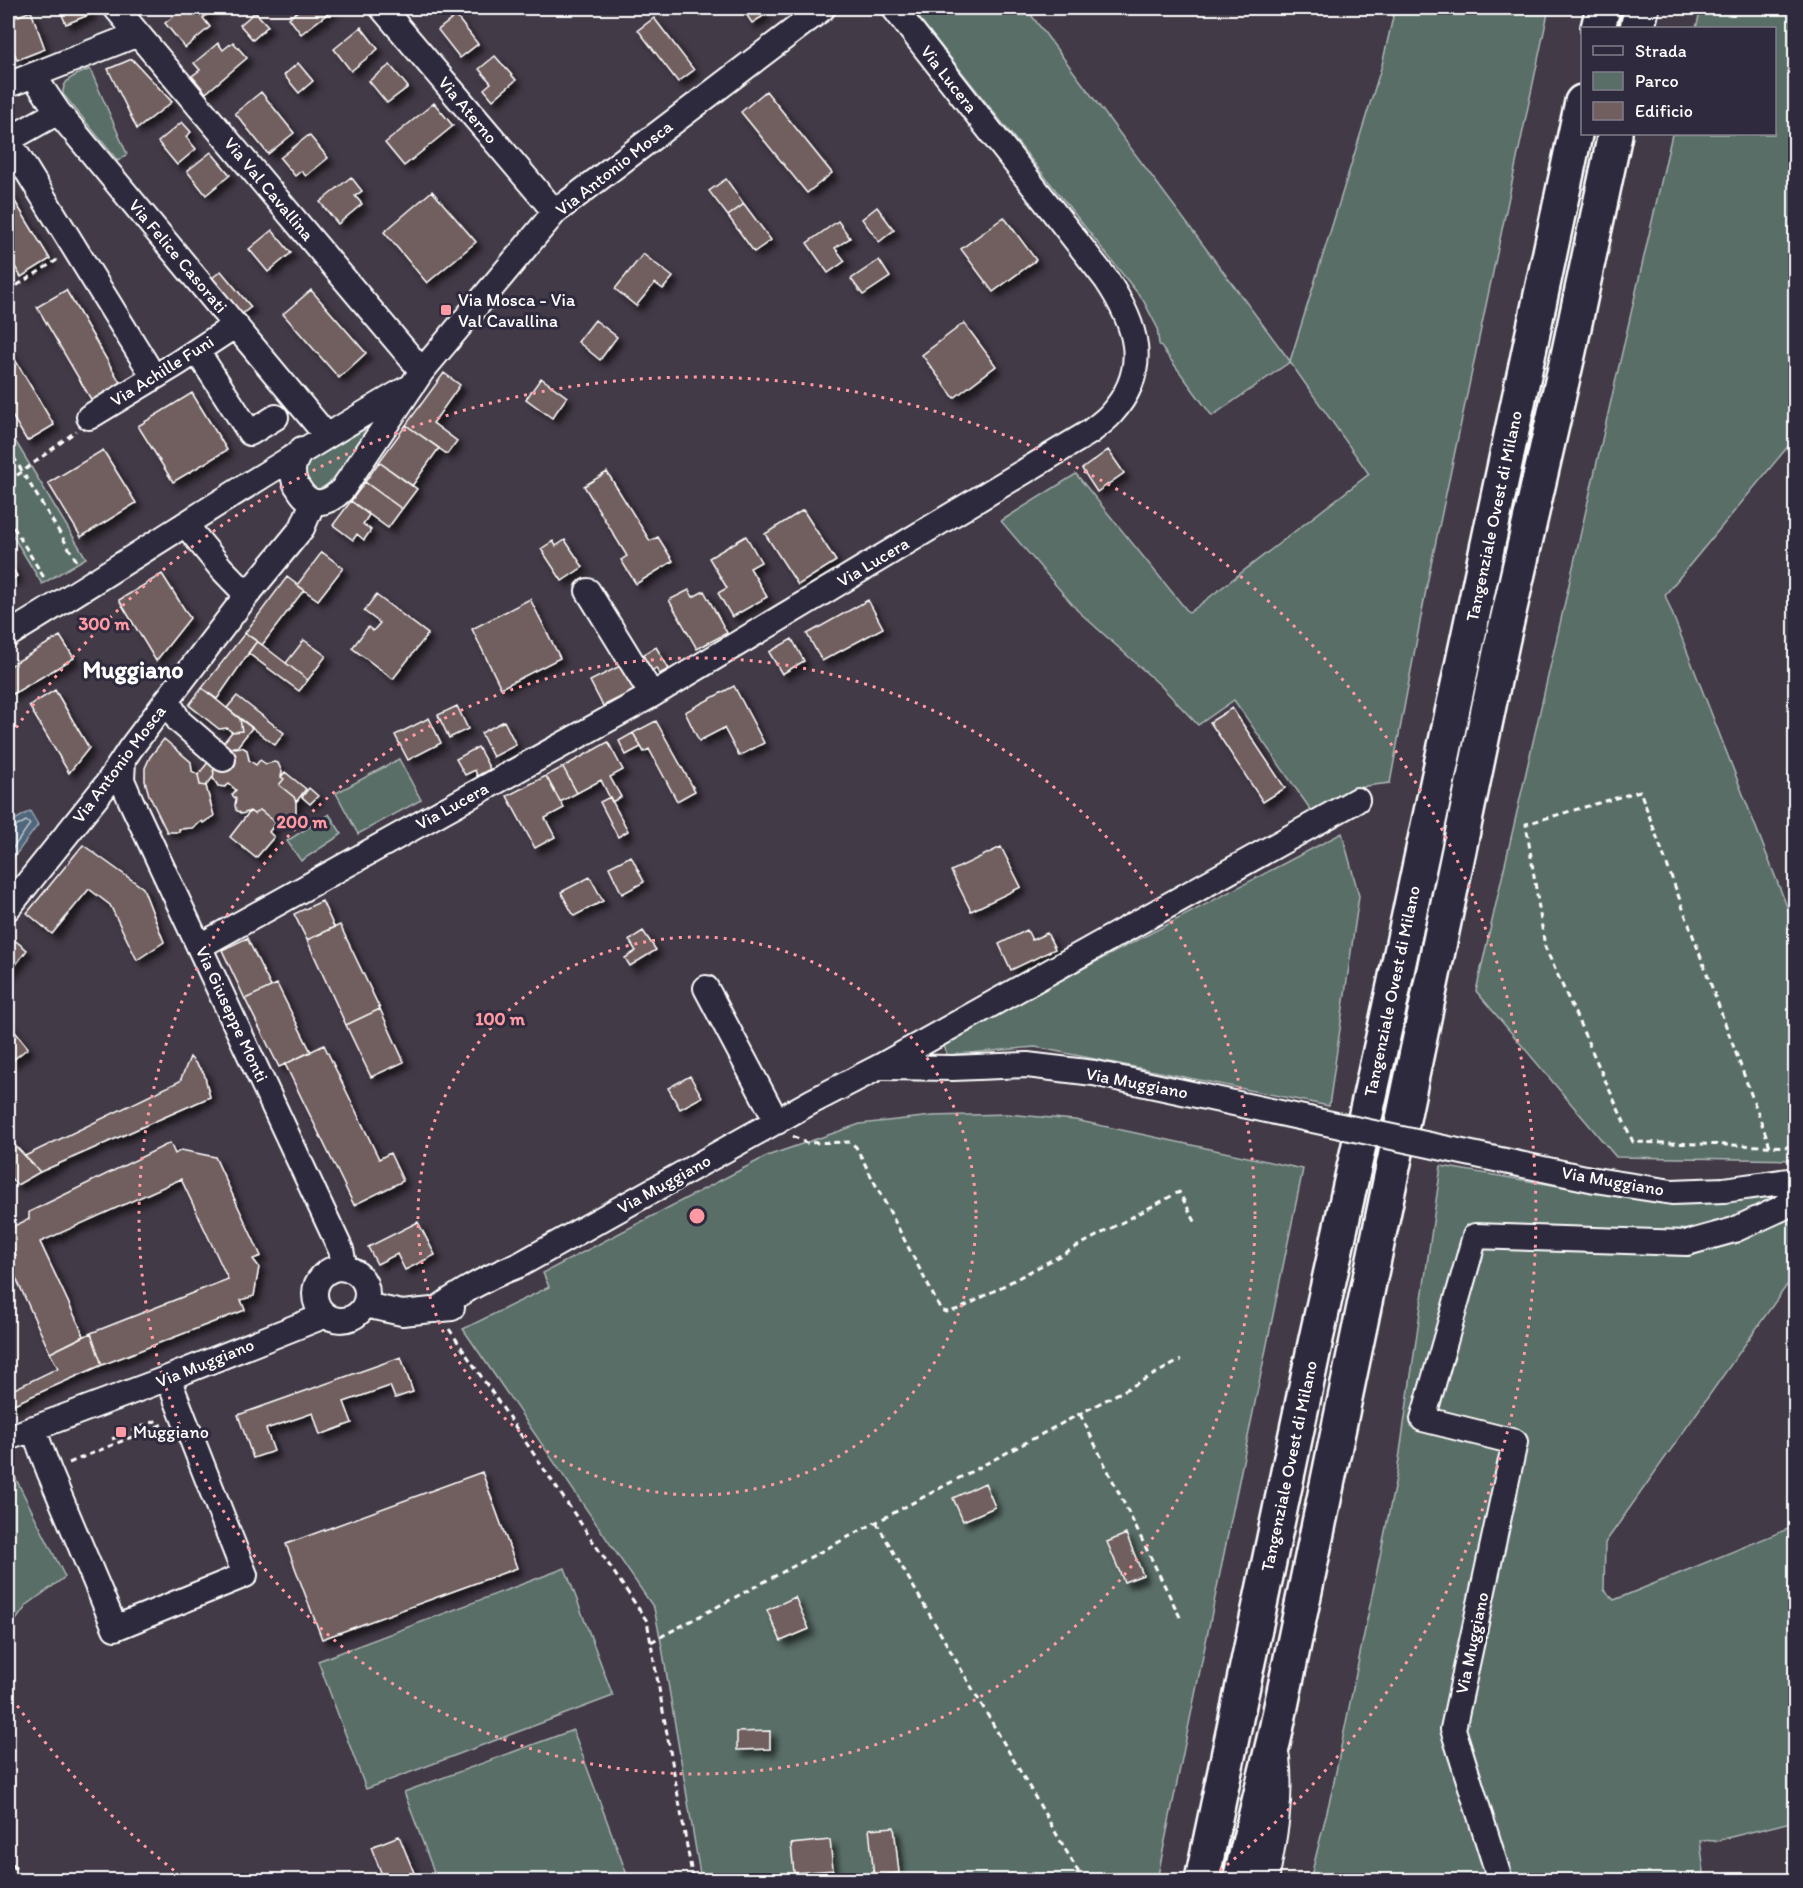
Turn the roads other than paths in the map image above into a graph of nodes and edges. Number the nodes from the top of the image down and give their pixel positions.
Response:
1 (116, 8) edge
2 (382, 8) edge
3 (823, 8) edge
4 (894, 8) edge
5 (1603, 8) edge
6 (1642, 8) edge
7 (1598, 27) edge
8 (1637, 27) edge
9 (138, 34) junction
10 (33, 75) junction
11 (8, 85) edge
12 (1581, 107) edge
13 (58, 112) junction
14 (1615, 135) edge
15 (8, 140) edge
16 (555, 212) junction
17 (236, 325) junction
18 (196, 351) junction
19 (154, 377) junction
20 (416, 378) junction
21 (89, 417) road end
22 (276, 417) dead end
23 (326, 435) junction
24 (303, 449) junction
25 (305, 494) junction
26 (217, 505) junction
27 (185, 524) junction
28 (588, 591) dead end
29 (248, 595) junction
30 (8, 635) edge
31 (652, 695) junction
32 (167, 700) junction
33 (223, 759) dead end
34 (123, 760) junction
35 (1357, 800) dead end
36 (8, 908) edge
37 (201, 946) junction
38 (706, 988) dead end
39 (881, 1066) junction
40 (777, 1122) junction
41 (1796, 1180) edge
42 (1796, 1197) edge
43 (345, 1269) junction
44 (365, 1305) junction
45 (326, 1315) junction
46 (168, 1378) junction
47 (33, 1428) junction
48 (8, 1438) edge
49 (1275, 1735) junction
50 (1202, 1881) edge
51 (1240, 1881) edge
52 (1266, 1881) edge
53 (1500, 1881) edge

1 - 9 street, Via Val Cavallina
2 - 16 street, Via Aterno
3 - 16 street, Via Antonio Mosca
4 - 31 street, Via Lucera
5 - 7 highway
6 - 8 highway
9 - 10 street
9 - 20 street, Via Val Cavallina
10 - 11 street
10 - 13 street, Via Felice Casorati
12 - 50 highway, Tangenziale Ovest di Milano
13 - 15 street
13 - 17 street, Via Felice Casorati
14 - 49 highway, Tangenziale Ovest di Milano
15 - 19 street
16 - 20 street, Via Antonio Mosca
17 - 18 street, Via Achille Funi
17 - 23 street, Via Felice Casorati
18 - 19 street, Via Achille Funi
18 - 22 street
19 - 21 street, Via Achille Funi
20 - 23 street
20 - 25 street
23 - 24 street
24 - 25 street
24 - 26 street
25 - 26 street
25 - 29 street, Via Antonio Mosca
26 - 27 street
27 - 29 street
27 - 30 street
28 - 31 street
29 - 32 street, Via Antonio Mosca
31 - 37 street, Via Lucera
32 - 33 street
32 - 34 street, Via Antonio Mosca
34 - 36 street, Via Antonio Mosca
34 - 37 street, Via Giuseppe Monti
35 - 39 street
37 - 43 street, Via Giuseppe Monti
38 - 40 street
39 - 40 street, Via Muggiano
39 - 41 street, Via Muggiano, bridge
40 - 44 street, Via Muggiano
42 - 53 street, Via Muggiano
43 - 44 street
43 - 45 street
44 - 45 street, Via Muggiano
45 - 46 street, Via Muggiano
46 - 47 street, Via Muggiano
46 - 47 street
47 - 48 street, Via Muggiano
49 - 51 highway, Tangenziale Ovest di Milano
49 - 52 street

